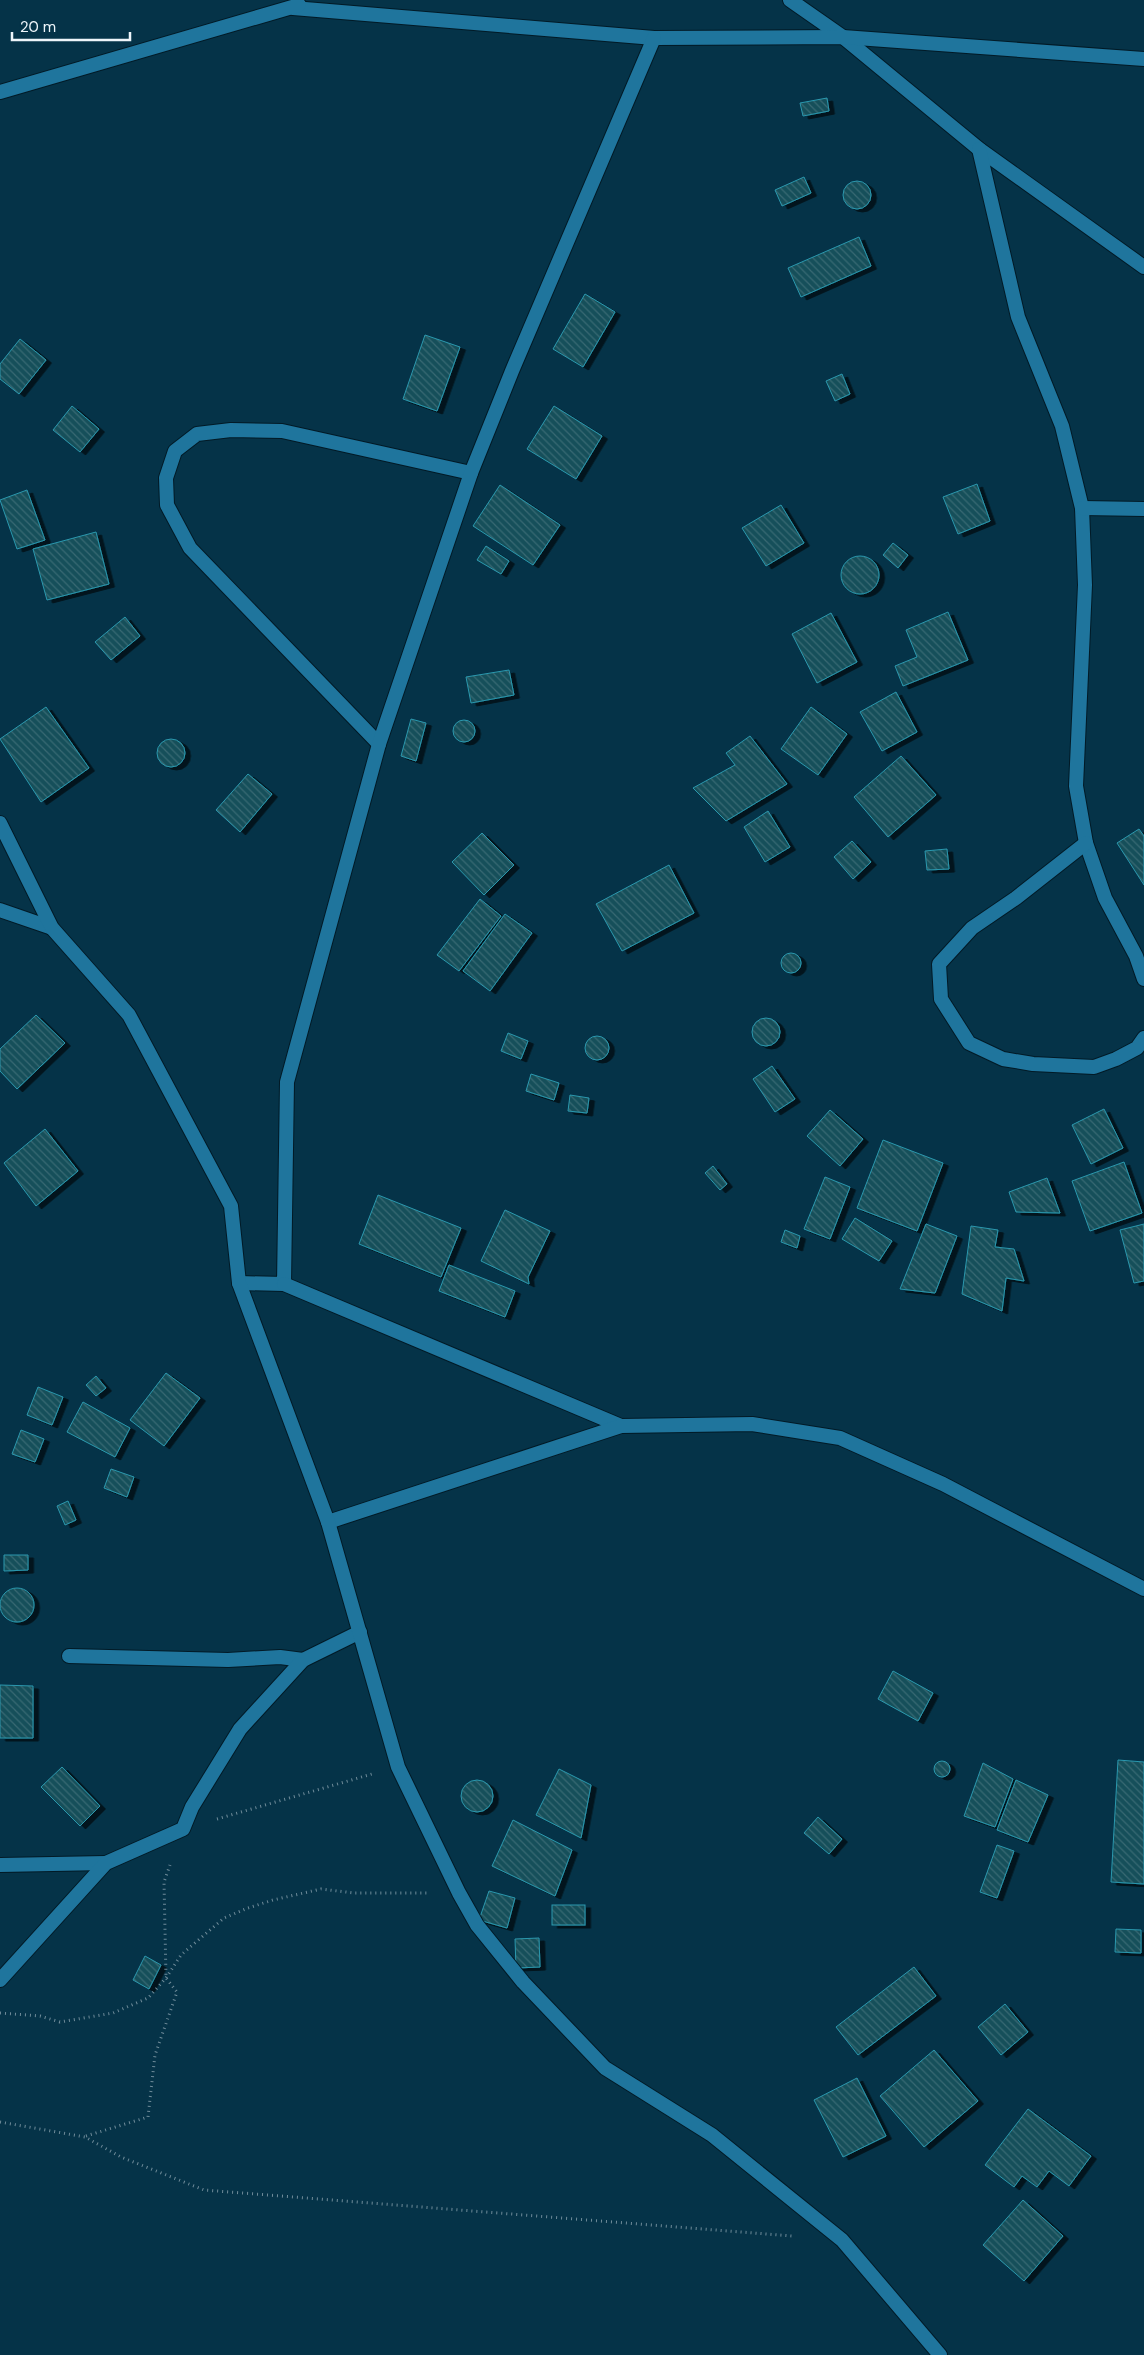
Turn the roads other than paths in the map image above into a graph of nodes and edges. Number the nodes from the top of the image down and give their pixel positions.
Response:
1 (310, 0) edge
2 (790, 0) edge
3 (293, 8) junction
4 (843, 37) junction
5 (654, 38) junction
6 (1144, 59) edge
7 (0, 92) edge
8 (979, 149) junction
9 (1144, 267) edge
10 (471, 473) junction
11 (1082, 508) junction
12 (1144, 509) edge
13 (379, 744) junction
14 (0, 823) edge
15 (1086, 844) junction
16 (0, 910) edge
17 (52, 928) junction
18 (1144, 979) edge
19 (1144, 1038) edge
20 (239, 1283) junction
21 (284, 1284) junction
22 (621, 1426) junction
23 (328, 1522) junction
24 (1144, 1589) edge
25 (360, 1632) junction
26 (69, 1656) dead end
27 (303, 1660) junction
28 (106, 1863) junction
29 (0, 1865) edge
30 (0, 1980) edge
31 (940, 2355) edge

1 - 3 street
2 - 4 street
3 - 5 street
3 - 7 street
4 - 5 street
4 - 6 street
4 - 8 street
5 - 10 street
8 - 9 street
8 - 11 street
10 - 13 street
10 - 13 street
11 - 12 street
11 - 15 street
13 - 21 street
14 - 17 street
15 - 18 street
15 - 19 street
16 - 17 street
17 - 20 street
20 - 21 street
20 - 23 street
21 - 22 street
22 - 23 street
22 - 24 street
23 - 25 street
25 - 27 street
25 - 31 street
26 - 27 street
27 - 28 street
28 - 29 street
28 - 30 street

